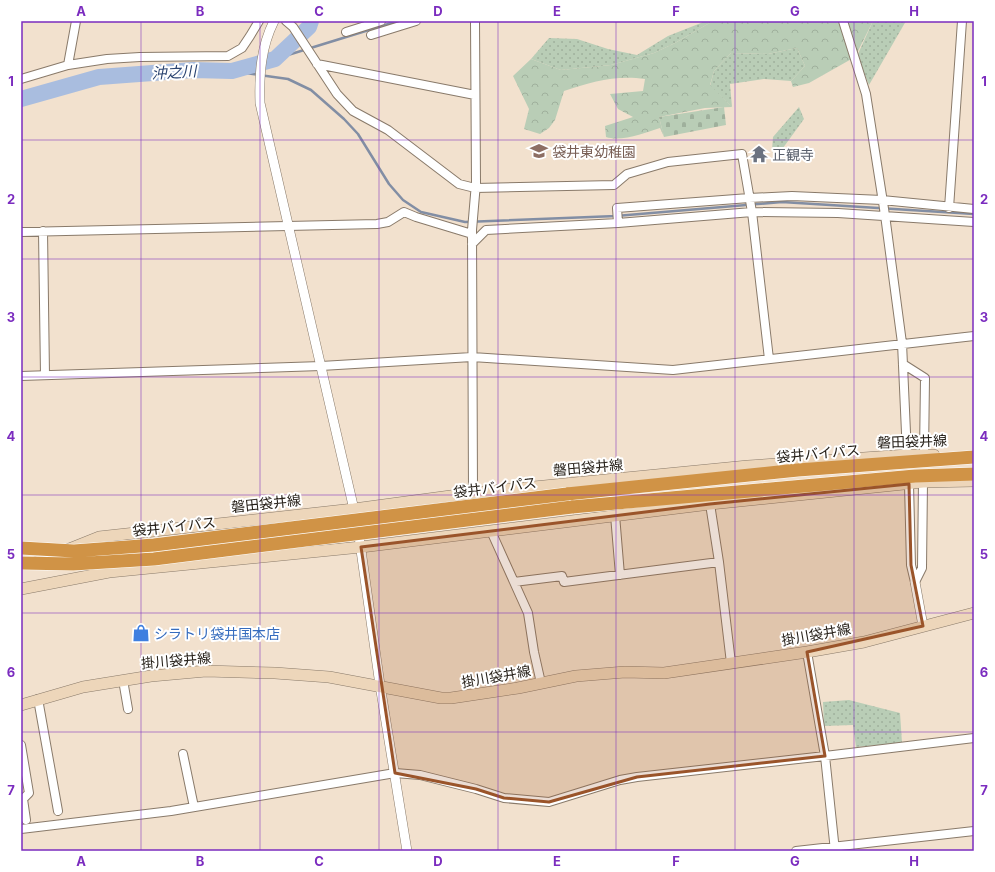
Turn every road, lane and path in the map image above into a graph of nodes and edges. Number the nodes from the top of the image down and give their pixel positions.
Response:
1 (76, 21) edge
2 (259, 21) edge
3 (274, 21) edge
4 (286, 21) edge
5 (381, 21) edge
6 (416, 21) edge
7 (475, 21) edge
8 (844, 21) edge
9 (962, 21) edge
10 (346, 32) dead end
11 (371, 35) dead end
12 (318, 64) junction
13 (68, 65) junction
14 (21, 79) edge
15 (475, 95) junction
16 (475, 188) junction
17 (749, 199) junction
18 (883, 207) junction
19 (949, 208) junction
20 (974, 209) edge
21 (752, 210) junction
22 (618, 218) junction
23 (974, 222) edge
24 (288, 226) junction
25 (43, 231) junction
26 (21, 232) edge
27 (472, 232) junction
28 (472, 244) junction
29 (974, 336) edge
30 (902, 344) junction
31 (472, 357) junction
32 (769, 359) junction
33 (903, 364) junction
34 (321, 366) junction
35 (45, 375) junction
36 (21, 376) edge
37 (908, 454) junction
38 (924, 455) junction
39 (974, 456) edge
40 (974, 474) edge
41 (974, 481) edge
42 (922, 482) junction
43 (909, 484) junction
44 (473, 493) junction
45 (710, 504) junction
46 (354, 509) junction
47 (615, 515) junction
48 (491, 531) junction
49 (361, 547) junction
50 (21, 548) edge
51 (719, 562) junction
52 (21, 563) edge
53 (21, 569) edge
54 (620, 575) junction
55 (514, 582) junction
56 (916, 582) junction
57 (21, 589) edge
58 (974, 613) edge
59 (923, 626) junction
60 (807, 652) junction
61 (731, 663) junction
62 (124, 680) junction
63 (541, 683) junction
64 (380, 685) junction
65 (38, 699) junction
66 (21, 704) edge
67 (128, 709) dead end
68 (974, 738) edge
69 (21, 745) edge
70 (183, 754) dead end
71 (825, 756) junction
72 (395, 773) junction
73 (194, 807) junction
74 (58, 811) dead end
75 (26, 820) dead end
76 (21, 828) edge
77 (974, 831) edge
78 (835, 849) edge
79 (408, 851) edge
80 (796, 851) edge

1 - 13 street
2 - 13 street
3 - 24 street
4 - 12 street
5 - 10 street
6 - 11 street
7 - 15 street
8 - 18 street
9 - 19 street
12 - 15 street
12 - 16 street
13 - 14 street
15 - 16 street
16 - 17 street
16 - 27 street
17 - 18 street
17 - 21 street
17 - 22 street
18 - 19 street
18 - 21 street
18 - 23 street
18 - 30 street
19 - 20 street
21 - 22 street
21 - 32 street
22 - 28 street
24 - 25 street
24 - 27 street
24 - 34 street
25 - 26 street
25 - 35 street
27 - 28 street
28 - 31 street
29 - 30 street
30 - 32 street
30 - 33 street
31 - 32 street
31 - 34 street
31 - 44 street
33 - 37 street
33 - 38 street
34 - 35 street
34 - 46 street
35 - 36 street
37 - 38 main road, 磐田袋井線
37 - 44 main road, 磐田袋井線
38 - 39 main road, 磐田袋井線
39 - 50 highway, 袋井バイパス, bridge
40 - 52 highway, bridge
41 - 42 main road
42 - 43 main road
42 - 56 street
43 - 45 main road
43 - 56 street
44 - 46 main road, 磐田袋井線
45 - 47 main road
45 - 51 street
46 - 49 street
46 - 53 main road, 磐田袋井線
47 - 48 main road
47 - 54 street
48 - 49 main road
48 - 55 street
49 - 57 main road
49 - 64 street
51 - 54 street
51 - 61 street
54 - 55 street
55 - 63 street
56 - 59 street
58 - 59 main road, 掛川袋井線
59 - 60 main road, 掛川袋井線
60 - 61 main road, 掛川袋井線
60 - 71 street
61 - 63 main road, 掛川袋井線
62 - 64 main road, 掛川袋井線
62 - 65 main road, 掛川袋井線
62 - 67 street
63 - 64 main road, 掛川袋井線
64 - 72 street
65 - 66 main road, 掛川袋井線
65 - 74 street
68 - 71 street
69 - 75 street
70 - 73 street
71 - 72 street
71 - 78 street
72 - 73 street
72 - 79 street
73 - 76 street
77 - 78 street
78 - 80 street

